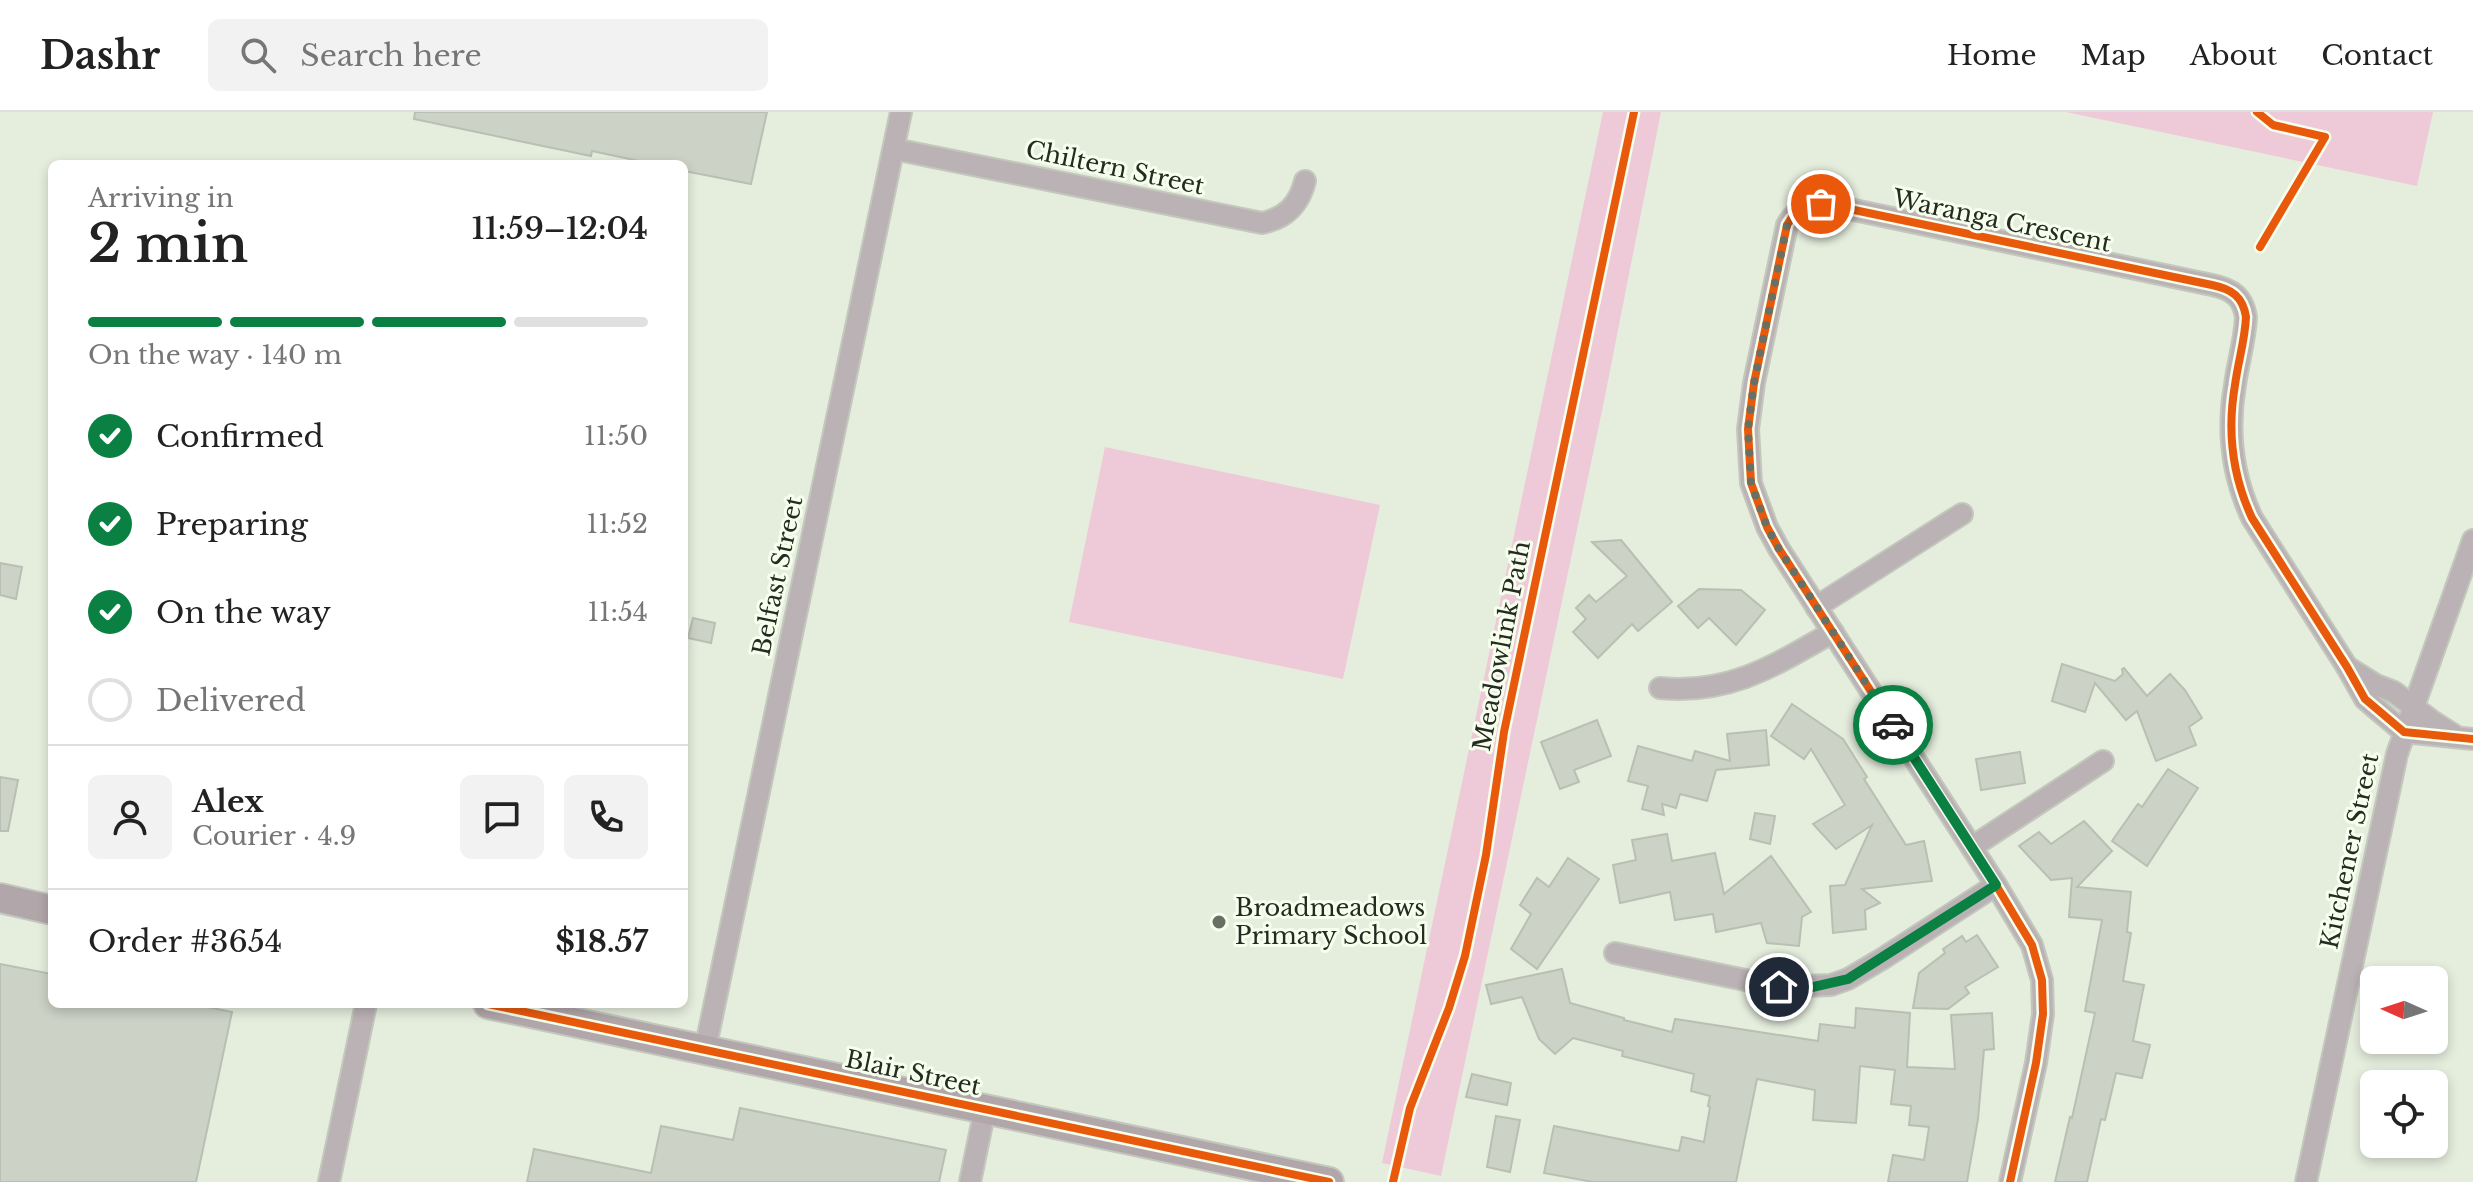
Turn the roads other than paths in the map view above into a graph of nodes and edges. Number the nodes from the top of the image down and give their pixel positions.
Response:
1 (901, 112) edge
2 (894, 149) junction
3 (1305, 181) dead end
4 (1962, 514) dead end
5 (2473, 540) edge
6 (1816, 607) junction
7 (1833, 632) junction
8 (2347, 667) junction
9 (1660, 688) dead end
10 (2413, 707) junction
11 (2404, 732) junction
12 (2464, 738) edge
13 (2103, 761) dead end
14 (1972, 847) junction
15 (1996, 885) junction
16 (3, 900) edge
17 (48, 909) edge
18 (1615, 953) dead end
19 (365, 1008) edge
20 (507, 1008) edge
21 (705, 1050) junction
22 (985, 1109) junction
23 (329, 1182) edge
24 (970, 1182) edge
25 (1329, 1182) edge
26 (2010, 1182) edge
27 (2306, 1182) edge

1 - 2 street, Belfast Street
2 - 3 street, Chiltern Street
2 - 21 street, Belfast Street
4 - 6 street
5 - 10 street, Kitchener Street
6 - 7 street, Waranga Crescent
6 - 8 street, Waranga Crescent
7 - 9 street
7 - 14 street, Waranga Crescent
8 - 10 street, Waranga Crescent
8 - 11 street, Waranga Crescent
10 - 11 street, Kitchener Street
10 - 12 street, Waranga Crescent
11 - 12 street
11 - 27 street, Kitchener Street
13 - 14 street
14 - 15 street, Waranga Crescent
15 - 18 street
15 - 26 street, Waranga Crescent
16 - 17 street
19 - 23 street
20 - 21 street, Blair Street
21 - 22 street, Blair Street
22 - 24 street
22 - 25 street, Blair Street

